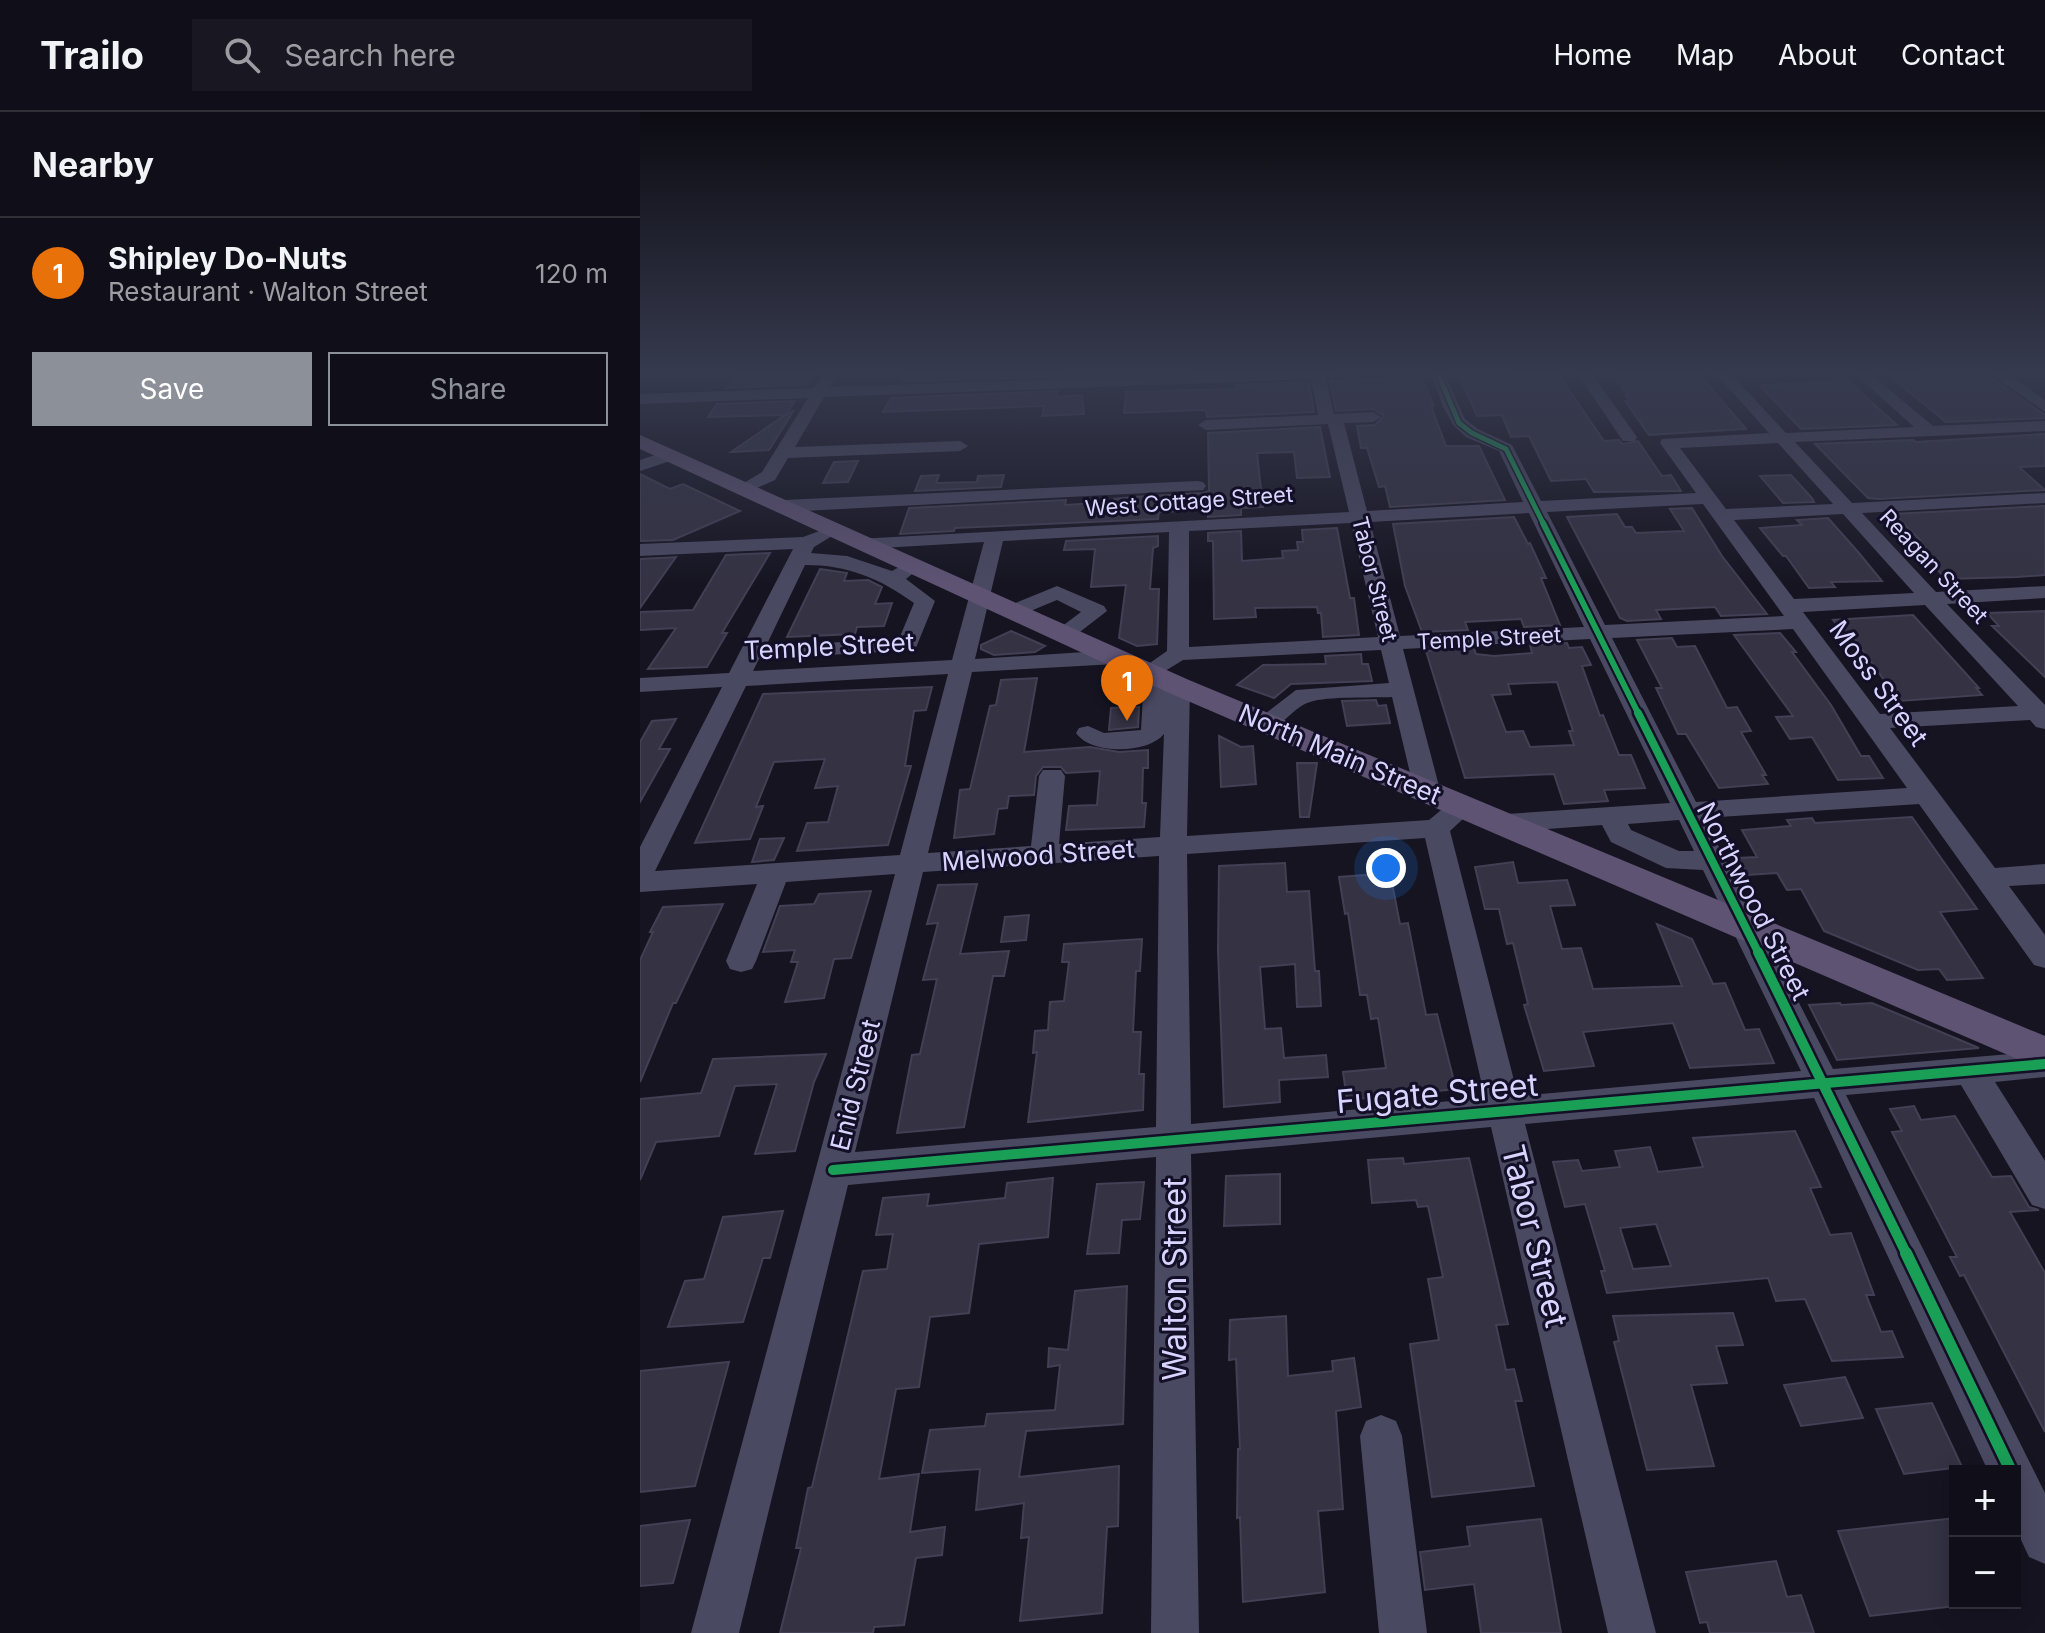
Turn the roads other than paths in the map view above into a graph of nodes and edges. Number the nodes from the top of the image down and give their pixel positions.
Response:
1 (789, 445) edge
2 (1341, 445) edge
3 (1502, 445) edge
4 (1669, 445) edge
5 (1788, 445) edge
6 (960, 446) dead end
7 (647, 450) edge
8 (784, 453) junction
9 (1197, 486) dead end
10 (743, 489) junction
11 (2045, 498) edge
12 (784, 506) junction
13 (1534, 506) junction
14 (1715, 506) junction
15 (1848, 509) junction
16 (1359, 515) junction
17 (1179, 526) junction
18 (995, 536) junction
19 (826, 544) junction
20 (640, 550) edge
21 (903, 572) junction
22 (2045, 592) edge
23 (980, 595) junction
24 (1932, 598) junction
25 (1794, 614) junction
26 (1597, 632) junction
27 (1391, 643) junction
28 (751, 653) junction
29 (1116, 657) junction
30 (962, 667) junction
31 (1165, 672) junction
32 (737, 680) junction
33 (640, 685) edge
34 (1402, 689) junction
35 (2042, 715) edge
36 (1873, 722) junction
37 (1265, 723) junction
38 (1088, 733) dead end
39 (1052, 776) dead end
40 (1427, 790) junction
41 (1926, 795) junction
42 (1464, 806) junction
43 (1686, 811) junction
44 (1611, 816) junction
45 (1506, 823) junction
46 (1436, 828) junction
47 (1174, 845) junction
48 (1044, 855) junction
49 (1711, 860) junction
50 (911, 864) junction
51 (775, 873) junction
52 (640, 874) edge
53 (2045, 874) edge
54 (1988, 878) junction
55 (640, 882) edge
56 (1743, 923) junction
57 (2045, 957) edge
58 (741, 961) dead end
59 (2045, 1054) edge
60 (2045, 1064) edge
61 (1970, 1071) junction
62 (1824, 1084) junction
63 (1505, 1112) junction
64 (1174, 1140) junction
65 (833, 1170) junction
66 (2045, 1193) edge
67 (1381, 1436) dead end
68 (2008, 1465) edge
69 (2021, 1491) edge
70 (2045, 1541) edge
71 (715, 1633) edge
72 (1175, 1633) edge
73 (1403, 1633) edge
74 (1632, 1633) edge

1 - 8 street
2 - 16 street, Tabor Street
3 - 13 street, Northwood Street
4 - 14 street, Moss Street
5 - 15 street, Reagan Street
6 - 8 street
7 - 10 main road, North Main Street
8 - 10 street
9 - 12 street
10 - 12 main road, North Main Street
11 - 15 street, West Cottage Street
12 - 19 main road, North Main Street
13 - 14 street, West Cottage Street
13 - 16 street, West Cottage Street
13 - 26 street, Northwood Street
14 - 15 street, West Cottage Street
14 - 25 street, Moss Street
15 - 24 street, Reagan Street
16 - 17 street, West Cottage Street
16 - 27 street, Tabor Street
17 - 18 street, West Cottage Street
17 - 31 street, Walton Street
18 - 19 street, West Cottage Street
18 - 23 street, Enid Street
19 - 20 street
19 - 21 main road, North Main Street
19 - 21 street
19 - 28 street
21 - 23 main road, North Main Street
21 - 28 street
22 - 24 street, Temple Street
23 - 29 main road, North Main Street
23 - 30 street, Enid Street
24 - 25 street, Temple Street
24 - 35 street, Reagan Street
25 - 26 street, Temple Street
25 - 36 street, Moss Street
26 - 27 street, Temple Street
26 - 43 street, Northwood Street
27 - 31 street, Temple Street
27 - 34 street, Tabor Street
28 - 32 street
29 - 30 street, Temple Street
29 - 31 main road, North Main Street
30 - 32 street, Temple Street
30 - 50 street, Enid Street
31 - 37 main road, North Main Street
31 - 38 street
31 - 47 street, Walton Street
32 - 33 street, Temple Street
32 - 52 street
34 - 37 street
34 - 40 street, Tabor Street
35 - 36 street
36 - 41 street, Moss Street
37 - 40 main road, North Main Street
39 - 48 street
40 - 42 main road, North Main Street
41 - 43 street
41 - 54 street, Moss Street
42 - 45 main road, North Main Street
42 - 46 street
43 - 44 street
43 - 49 street, Northwood Street
44 - 45 street
44 - 49 street
45 - 56 main road, North Main Street
46 - 47 street, Melwood Street
46 - 63 street, Tabor Street
47 - 48 street, Melwood Street
47 - 64 street, Walton Street
48 - 50 street, Melwood Street
49 - 56 street, Northwood Street
50 - 51 street, Melwood Street
50 - 65 street, Enid Street
51 - 55 street, Melwood Street
51 - 58 street
53 - 54 street
54 - 57 street, Moss Street
56 - 59 main road, North Main Street
56 - 62 street, Northwood Street
60 - 61 street, Fugate Street
61 - 62 street, Fugate Street
61 - 66 street
62 - 63 street, Fugate Street
62 - 68 street, Northwood Street
63 - 64 street, Fugate Street
63 - 74 street, Tabor Street
64 - 65 street, Fugate Street
64 - 72 street, Walton Street
65 - 71 street, Enid Street
67 - 73 street
69 - 70 street

